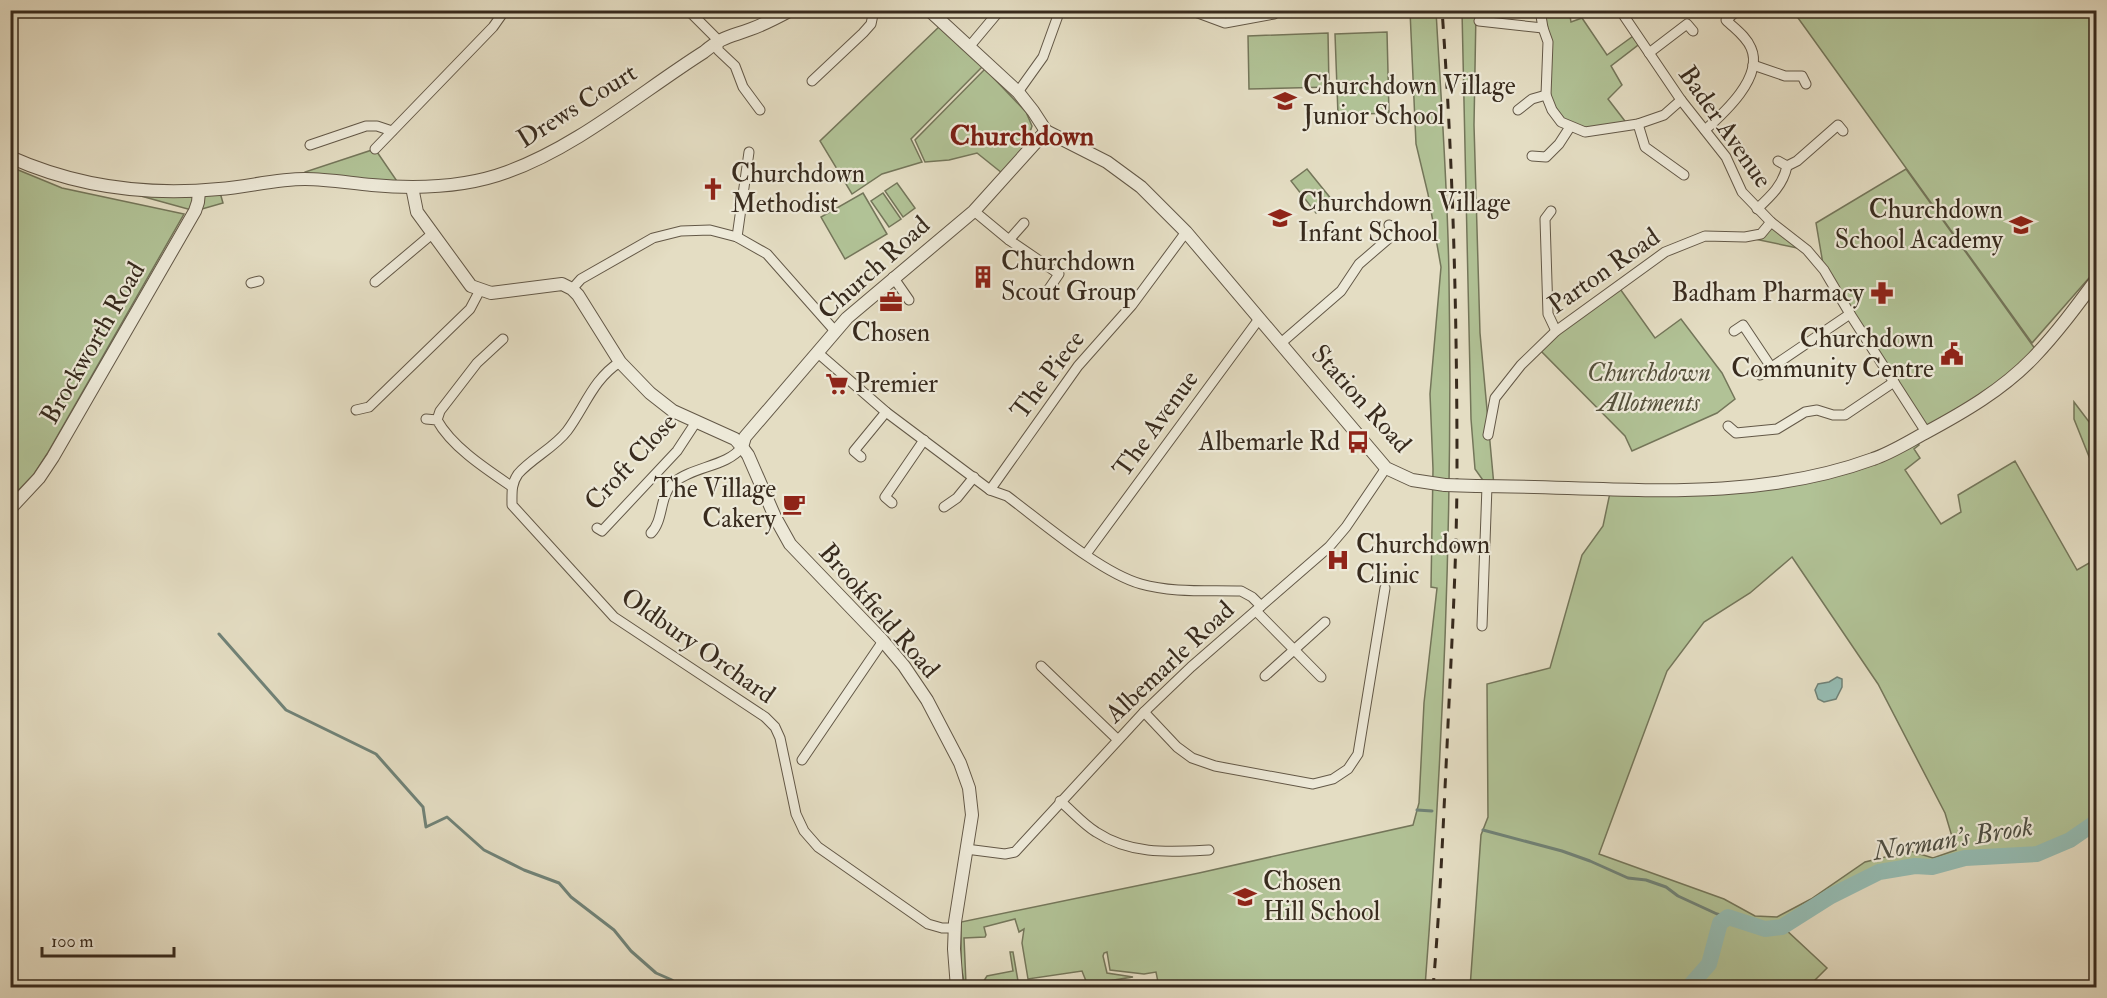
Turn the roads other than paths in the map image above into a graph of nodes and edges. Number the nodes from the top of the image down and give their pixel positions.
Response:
1 (505, 10) edge
2 (688, 10) edge
3 (791, 10) edge
4 (874, 10) edge
5 (929, 10) edge
6 (1060, 10) edge
7 (1190, 10) edge
8 (1278, 10) edge
9 (1540, 10) edge
10 (1620, 10) edge
11 (1738, 10) edge
12 (996, 12) edge
13 (1718, 12) dead end
14 (1726, 20) junction
15 (1479, 21) dead end
16 (1543, 28) junction
17 (1693, 31) dead end
18 (718, 40) junction
19 (969, 46) junction
20 (1649, 53) junction
21 (1753, 65) junction
22 (1803, 76) dead end
23 (812, 81) dead end
24 (1018, 92) junction
25 (1546, 95) junction
26 (1681, 100) junction
27 (759, 110) dead end
28 (1518, 110) dead end
29 (1638, 124) junction
30 (1570, 127) junction
31 (1705, 130) junction
32 (392, 131) junction
33 (1046, 131) junction
34 (1843, 131) dead end
35 (310, 145) dead end
36 (375, 149) dead end
37 (749, 152) dead end
38 (1532, 156) dead end
39 (10, 157) edge
40 (1669, 177) dead end
41 (412, 187) junction
42 (199, 191) junction
43 (1757, 209) junction
44 (974, 211) junction
45 (1551, 212) dead end
46 (1771, 222) junction
47 (1024, 223) dead end
48 (1389, 225) dead end
49 (1186, 232) junction
50 (432, 234) junction
51 (737, 237) junction
52 (1009, 240) junction
53 (893, 277) junction
54 (2097, 280) edge
55 (375, 282) dead end
56 (572, 288) junction
57 (480, 290) junction
58 (1044, 296) dead end
59 (909, 300) dead end
60 (1850, 314) junction
61 (1259, 319) junction
62 (835, 331) junction
63 (1556, 331) junction
64 (1734, 331) dead end
65 (490, 335) dead end
66 (1281, 343) junction
67 (818, 353) junction
68 (620, 362) junction
69 (1771, 367) junction
70 (1760, 375) dead end
71 (1894, 382) junction
72 (356, 410) dead end
73 (886, 412) junction
74 (426, 418) dead end
75 (437, 420) junction
76 (696, 422) junction
77 (1777, 429) junction
78 (1926, 432) junction
79 (1488, 435) dead end
80 (924, 440) junction
81 (1780, 441) dead end
82 (1742, 442) dead end
83 (742, 447) junction
84 (854, 451) dead end
85 (1386, 468) junction
86 (974, 477) junction
87 (512, 486) junction
88 (1481, 486) junction
89 (990, 490) junction
90 (885, 498) dead end
91 (944, 507) dead end
92 (10, 509) edge
93 (597, 528) dead end
94 (658, 529) dead end
95 (1086, 554) junction
96 (1385, 588) dead end
97 (1258, 608) junction
98 (1325, 622) dead end
99 (1482, 626) dead end
100 (883, 641) junction
101 (1295, 651) junction
102 (1041, 666) dead end
103 (1266, 675) dead end
104 (1321, 677) dead end
105 (1144, 712) junction
106 (1117, 739) junction
107 (802, 760) dead end
108 (1060, 801) junction
109 (966, 849) junction
110 (1209, 850) dead end
111 (1192, 851) junction
112 (1194, 862) dead end
113 (955, 928) junction
114 (957, 987) edge

1 - 32 street
2 - 18 street
3 - 18 street, Drews Court
4 - 23 street
5 - 19 street
6 - 24 street
7 - 8 street
9 - 16 street
10 - 20 street, Bader Avenue
11 - 14 street
12 - 19 street
13 - 14 street
14 - 21 street
15 - 16 street
16 - 25 street
17 - 20 street, Bader Avenue
18 - 27 street
18 - 41 street, Drews Court
19 - 24 street
20 - 26 street, Bader Avenue
21 - 22 street
21 - 31 street
24 - 33 street
25 - 28 street
25 - 30 street
26 - 29 street
26 - 31 street, Bader Avenue
29 - 30 street
29 - 40 street
30 - 38 street
31 - 43 street, Bader Avenue
32 - 35 street
32 - 36 street
33 - 44 street, Church Road
33 - 49 street, Station Road
34 - 43 street
37 - 51 street
39 - 42 street, Drews Court
41 - 42 street, Drews Court
41 - 50 street
42 - 92 street, Brockworth Road
43 - 46 street, Bader Avenue
44 - 52 street
44 - 53 street, Church Road
45 - 63 street
46 - 60 street
46 - 63 street, Parton Road
47 - 52 street
48 - 66 street
49 - 61 street, Station Road
49 - 89 street, The Piece
50 - 55 street
50 - 57 street
51 - 56 street
51 - 62 street
52 - 58 street
53 - 59 street
53 - 62 street, Church Road
54 - 78 street
56 - 57 street
56 - 68 street
57 - 72 street
60 - 69 street
60 - 71 street
61 - 66 street, Station Road
61 - 95 street, The Avenue
62 - 67 street, Church Road
63 - 79 street, Parton Road
64 - 69 street
65 - 75 street
66 - 85 street, Station Road
67 - 73 street
67 - 83 street, Church Road
68 - 76 street
68 - 87 street
69 - 70 street
71 - 77 street
71 - 78 street
73 - 80 street
73 - 84 street
74 - 75 street
75 - 87 street
76 - 83 street
76 - 93 street, Croft Close
77 - 81 street
77 - 82 street
78 - 88 street, Station Road
80 - 86 street
80 - 90 street
83 - 94 street
83 - 100 street, Brookfield Road
85 - 88 street, Station Road, bridge
85 - 97 street, Albemarle Road
86 - 89 street
86 - 91 street
87 - 113 street, Oldbury Orchard
88 - 99 street
89 - 95 street
95 - 97 street
96 - 105 street
97 - 101 street
97 - 105 street, Albemarle Road
98 - 101 street
100 - 107 street
100 - 109 street, Brookfield Road
101 - 103 street
101 - 104 street
102 - 106 street
105 - 106 street, Albemarle Road
106 - 108 street, Albemarle Road
108 - 109 street, Albemarle Road
108 - 111 street
109 - 113 street, Brookfield Road
110 - 111 street
111 - 112 street
113 - 114 street, Brookfield Road

